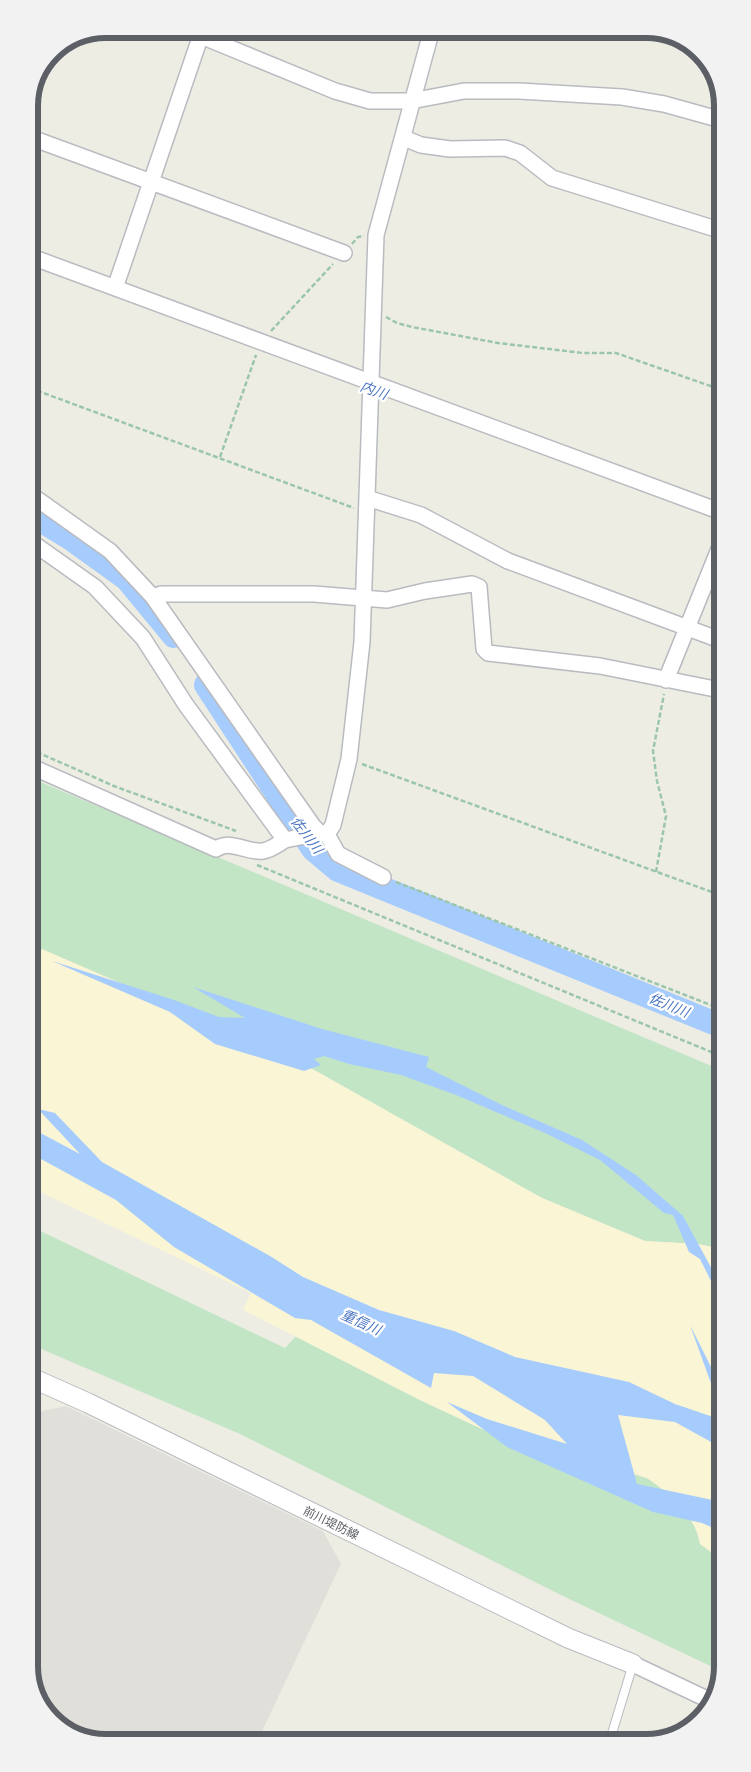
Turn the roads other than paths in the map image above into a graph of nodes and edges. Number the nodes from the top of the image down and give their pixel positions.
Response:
1 (200, 37) edge
2 (214, 37) edge
3 (429, 38) edge
4 (411, 101) junction
5 (714, 118) edge
6 (404, 138) junction
7 (38, 140) edge
8 (152, 183) junction
9 (714, 228) edge
10 (344, 253) road end
11 (38, 259) edge
12 (115, 288) junction
13 (372, 382) junction
14 (38, 500) edge
15 (367, 506) junction
16 (714, 509) edge
17 (38, 546) edge
18 (714, 564) edge
19 (153, 597) junction
20 (365, 598) junction
21 (687, 629) junction
22 (714, 638) edge
23 (666, 680) junction
24 (714, 689) edge
25 (38, 769) edge
26 (321, 834) junction
27 (288, 839) junction
28 (383, 877) road end
29 (37, 1380) edge
30 (633, 1664) junction
31 (705, 1698) edge
32 (612, 1734) edge

1 - 8 street
2 - 4 street
3 - 4 street
4 - 5 street
4 - 6 street
6 - 9 street
6 - 13 street
7 - 8 street
8 - 10 street
8 - 12 street
11 - 12 street
12 - 13 street
13 - 15 street
13 - 16 street
14 - 19 street
15 - 20 street
15 - 21 street
17 - 27 street
18 - 21 street
19 - 20 street
19 - 26 street
20 - 23 street
20 - 26 street
21 - 22 street
21 - 23 street
23 - 24 street
25 - 27 street
26 - 27 street
26 - 28 street
29 - 30 street, 前川堤防線
30 - 31 street
30 - 32 lane

